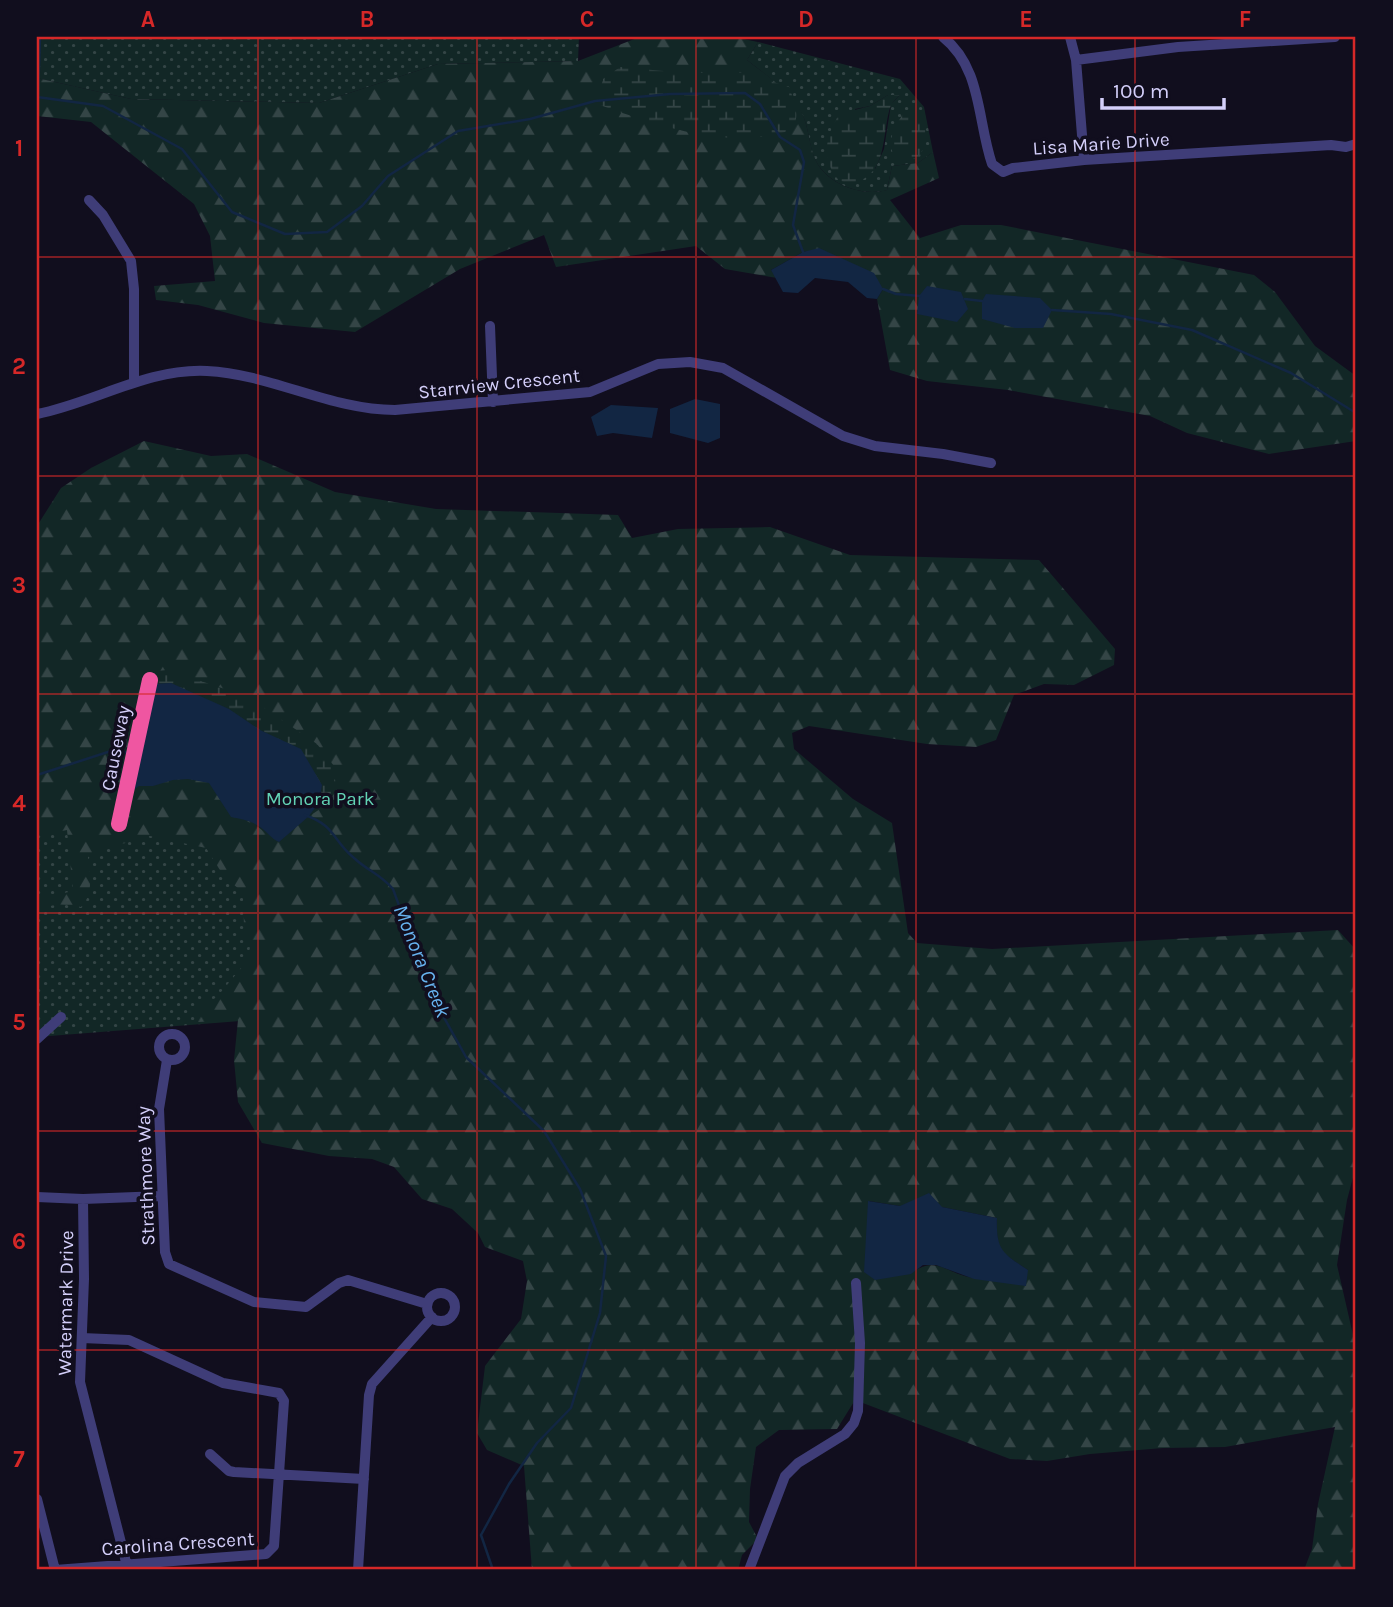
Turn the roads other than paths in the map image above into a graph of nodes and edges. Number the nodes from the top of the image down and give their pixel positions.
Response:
1 (943, 37) edge
2 (1070, 37) edge
3 (1335, 37) edge
4 (1177, 42) edge
5 (1076, 60) junction
6 (1356, 144) edge
7 (1084, 160) junction
8 (89, 200) dead end
9 (490, 326) dead end
10 (134, 383) junction
11 (493, 402) junction
12 (37, 414) edge
13 (991, 463) dead end
14 (150, 680) dead end
15 (119, 824) dead end
16 (61, 1017) dead end
17 (37, 1040) edge
18 (167, 1060) dead end
19 (162, 1196) junction
20 (37, 1197) edge
21 (83, 1199) junction
22 (856, 1283) dead end
23 (427, 1304) junction
24 (432, 1317) junction
25 (82, 1338) junction
26 (210, 1454) dead end
27 (280, 1474) junction
28 (364, 1479) junction
29 (37, 1499) edge
30 (128, 1568) edge
31 (55, 1570) edge
32 (358, 1570) edge
33 (748, 1570) edge

1 - 7 street, Lisa Marie Drive
2 - 5 street
3 - 4 street
4 - 5 street
5 - 7 street
6 - 7 street, Lisa Marie Drive
8 - 10 street
9 - 11 street
10 - 11 street, Starrview Crescent
10 - 12 street, Starrview Crescent
11 - 13 street, Starrview Crescent
14 - 15 highway, Causeway
16 - 17 street
18 - 19 street, Strathmore Way
19 - 21 street
19 - 23 street, Strathmore Way
20 - 21 street
21 - 25 street, Watermark Drive
22 - 33 street
23 - 24 street
23 - 24 street, Strathmore Way
24 - 28 street, Strathmore Way
25 - 27 street, Carolina Crescent
25 - 30 street, Watermark Drive
26 - 27 street
27 - 28 street
27 - 30 street, Carolina Crescent
28 - 32 street, Strathmore Way
29 - 31 street
30 - 31 street, Carolina Crescent

